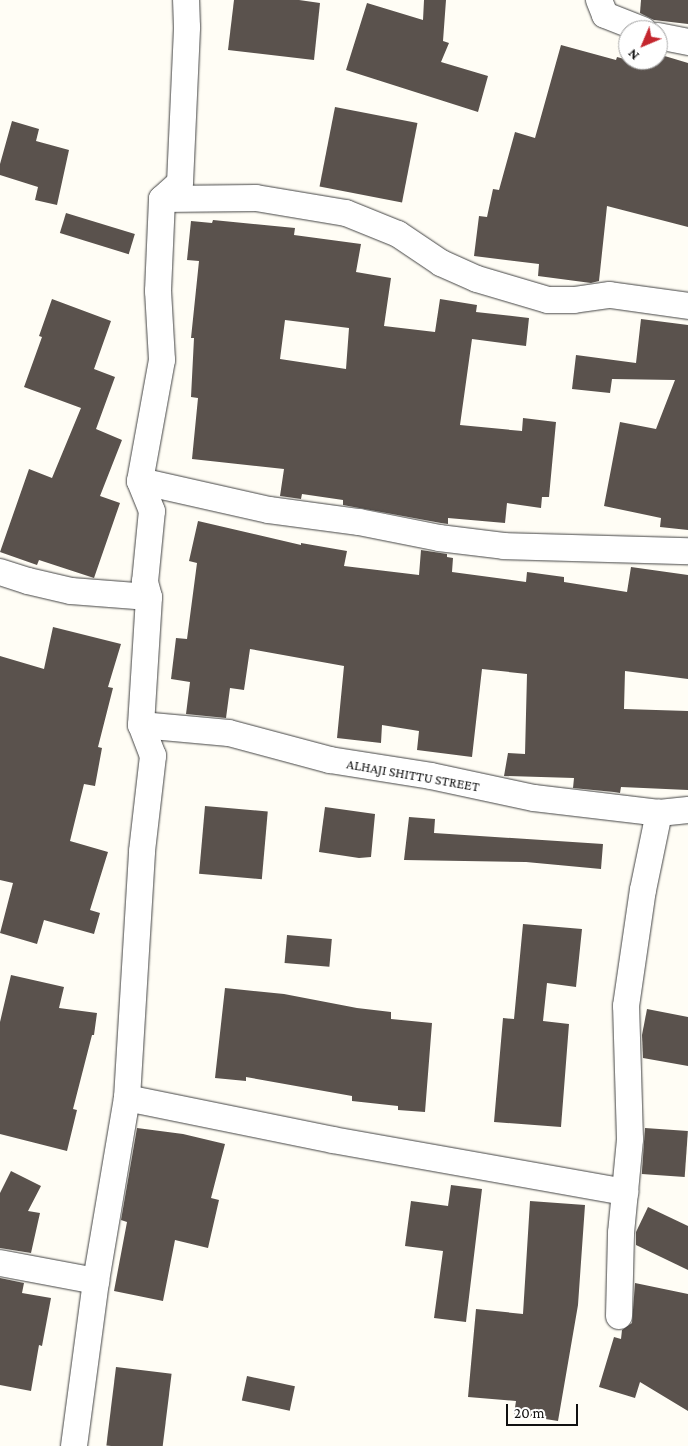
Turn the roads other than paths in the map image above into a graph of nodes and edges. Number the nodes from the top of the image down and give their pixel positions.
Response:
1 (186, 0) edge
2 (599, 0) edge
3 (618, 20) edge
4 (668, 38) edge
5 (688, 42) edge
6 (162, 199) junction
7 (688, 306) edge
8 (140, 481) junction
9 (688, 550) edge
10 (0, 572) edge
11 (149, 597) junction
12 (141, 725) junction
13 (688, 810) edge
14 (659, 814) junction
15 (127, 1098) junction
16 (625, 1192) junction
17 (0, 1263) edge
18 (96, 1281) junction
19 (619, 1316) dead end
20 (74, 1446) edge

1 - 6 street
2 - 3 street
4 - 5 street
6 - 7 street
6 - 8 street
8 - 9 street
8 - 11 street
10 - 11 street
11 - 12 street
12 - 14 street, ALHAJI SHITTU STREET
12 - 15 street
13 - 14 street, ALHAJI SHITTU STREET
14 - 16 street
15 - 16 street
15 - 18 street
16 - 19 street
17 - 18 street
18 - 20 street

